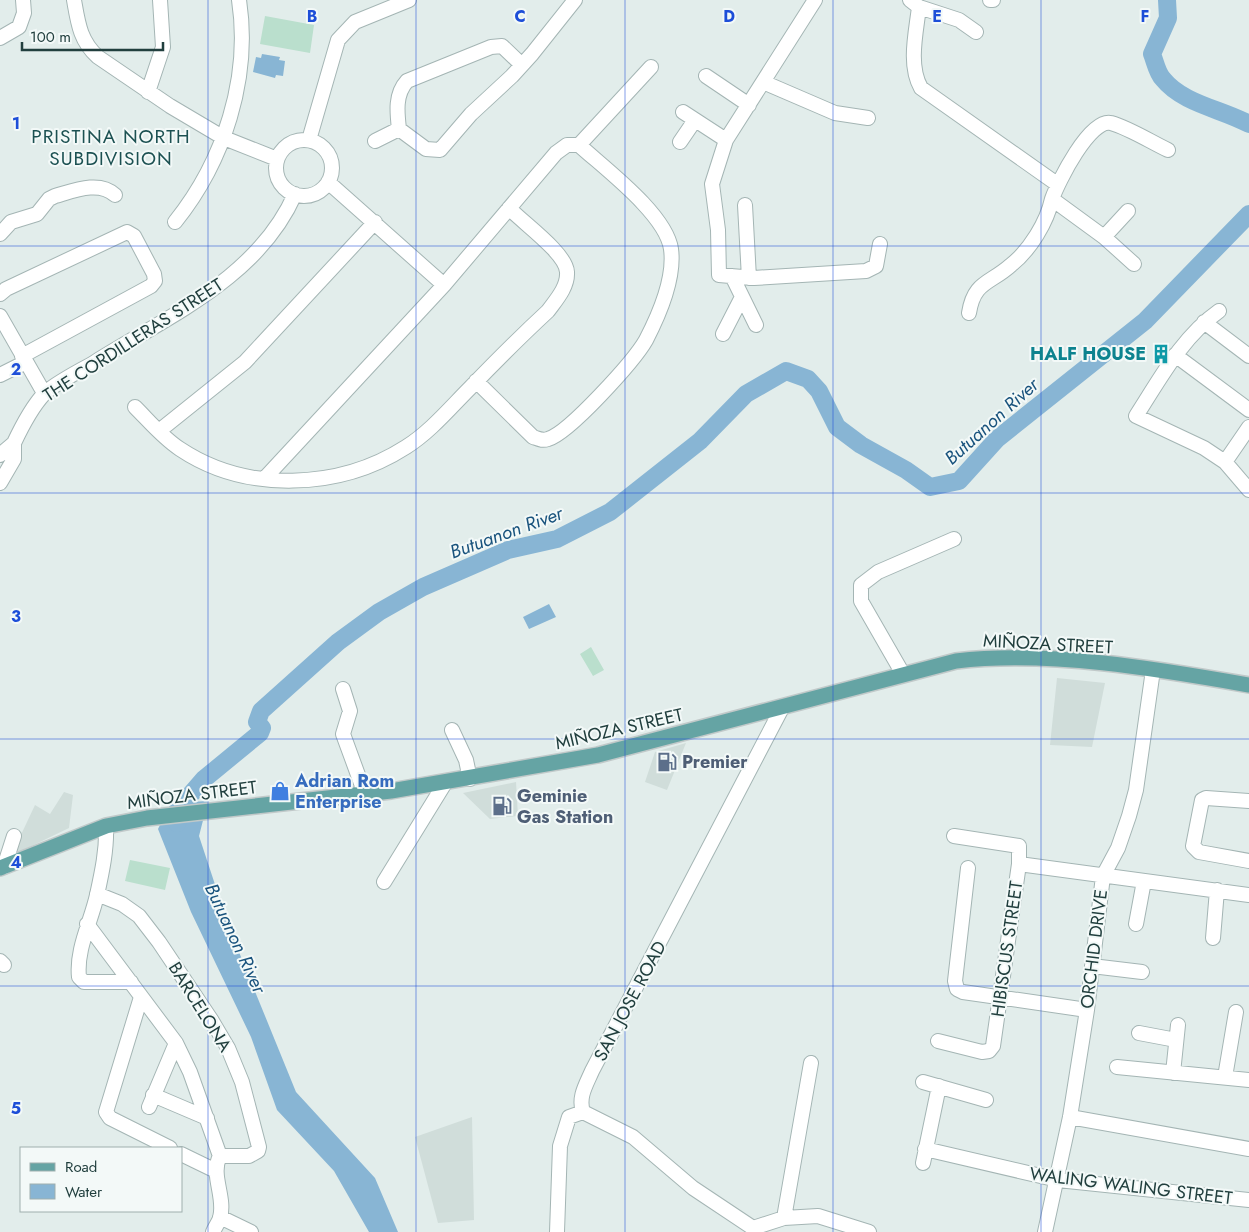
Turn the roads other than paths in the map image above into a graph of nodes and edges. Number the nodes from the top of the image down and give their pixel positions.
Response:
1 (24, 0) edge
2 (74, 0) edge
3 (160, 0) edge
4 (239, 0) edge
5 (409, 0) edge
6 (815, 0) edge
7 (569, 2) edge
8 (914, 3) edge
9 (976, 32) dead end
10 (0, 38) edge
11 (522, 65) junction
12 (651, 67) dead end
13 (706, 76) dead end
14 (764, 82) junction
15 (148, 92) junction
16 (749, 104) junction
17 (683, 112) dead end
18 (868, 118) dead end
19 (695, 120) junction
20 (399, 129) junction
21 (224, 138) junction
22 (309, 140) junction
23 (726, 140) junction
24 (375, 141) dead end
25 (680, 142) dead end
26 (579, 145) junction
27 (1168, 150) dead end
28 (277, 159) junction
29 (328, 182) junction
30 (1057, 184) junction
31 (295, 194) junction
32 (115, 195) dead end
33 (1052, 199) junction
34 (745, 205) dead end
35 (509, 208) junction
36 (1128, 211) dead end
37 (176, 222) dead end
38 (374, 222) junction
39 (0, 234) edge
40 (1104, 237) junction
41 (880, 244) dead end
42 (1134, 264) dead end
43 (732, 276) junction
44 (749, 278) junction
45 (444, 285) junction
46 (0, 294) edge
47 (742, 297) junction
48 (1219, 311) dead end
49 (969, 313) dead end
50 (0, 316) edge
51 (1204, 322) junction
52 (756, 325) dead end
53 (723, 334) dead end
54 (1176, 355) junction
55 (1249, 356) edge
56 (24, 359) junction
57 (0, 375) edge
58 (476, 381) junction
59 (44, 393) junction
60 (136, 407) dead end
61 (1249, 410) edge
62 (1249, 428) edge
63 (159, 431) junction
64 (14, 443) junction
65 (0, 455) edge
66 (1225, 462) junction
67 (264, 479) junction
68 (0, 483) edge
69 (1249, 490) edge
70 (954, 539) dead end
71 (1153, 670) junction
72 (903, 674) junction
73 (1249, 685) edge
74 (344, 689) dead end
75 (782, 708) junction
76 (452, 730) dead end
77 (470, 779) junction
78 (445, 783) junction
79 (365, 794) junction
80 (1249, 802) edge
81 (110, 825) junction
82 (14, 836) dead end
83 (954, 836) dead end
84 (1249, 861) edge
85 (1019, 864) junction
86 (2, 867) edge
87 (968, 868) dead end
88 (1103, 876) junction
89 (1144, 881) junction
90 (384, 882) dead end
91 (1217, 890) junction
92 (97, 894) junction
93 (1249, 895) edge
94 (87, 924) junction
95 (1136, 924) dead end
96 (1213, 938) dead end
97 (1092, 966) junction
98 (1142, 972) dead end
99 (131, 982) junction
100 (141, 997) junction
101 (1001, 997) junction
102 (1087, 1010) junction
103 (1236, 1012) dead end
104 (1178, 1025) dead end
105 (1139, 1033) dead end
106 (1176, 1040) junction
107 (938, 1041) dead end
108 (176, 1043) junction
109 (811, 1063) dead end
110 (1117, 1067) dead end
111 (1172, 1073) junction
112 (1225, 1078) junction
113 (1249, 1080) edge
114 (923, 1082) dead end
115 (939, 1086) junction
116 (986, 1100) dead end
117 (583, 1112) junction
118 (1070, 1117) junction
119 (207, 1118) junction
120 (168, 1147) edge
121 (1249, 1149) edge
122 (182, 1154) edge
123 (220, 1156) junction
124 (216, 1171) junction
125 (1058, 1180) junction
126 (1249, 1200) edge
127 (220, 1217) junction
128 (784, 1218) junction
129 (752, 1230) edge
130 (213, 1232) edge
131 (251, 1232) edge
132 (557, 1232) edge
133 (869, 1232) edge
134 (1045, 1232) edge

1 - 10 street
2 - 15 street
3 - 15 street
4 - 21 street
5 - 22 street
6 - 14 street
7 - 11 street
8 - 9 street
8 - 30 street
11 - 20 street
11 - 20 street
12 - 26 street
13 - 16 street
14 - 16 street
14 - 18 street
15 - 21 street
16 - 23 street
17 - 19 street
19 - 23 street
19 - 25 street
20 - 24 street
21 - 28 street
21 - 37 street
22 - 28 street
22 - 29 street
23 - 43 street
26 - 35 street
26 - 58 street
27 - 30 street
28 - 31 street
29 - 31 street
29 - 38 street
30 - 33 street
31 - 59 street, THE CORDILLERAS STREET
32 - 39 street
33 - 40 street
33 - 49 street
34 - 44 street
35 - 45 street
35 - 58 street
36 - 40 street
38 - 45 street
38 - 63 street
40 - 42 street
41 - 44 street
43 - 44 street
43 - 47 street
45 - 67 street
46 - 56 street
47 - 52 street
47 - 53 street
48 - 51 street
50 - 56 street
51 - 54 street
51 - 55 street
54 - 61 street
54 - 66 street
56 - 57 street
56 - 59 street
58 - 67 street
59 - 64 street, THE CORDILLERAS STREET
60 - 63 street
62 - 66 street
63 - 67 street
64 - 65 street, THE CORDILLERAS STREET
64 - 68 street, THE CORDILLERAS STREET
66 - 69 street
70 - 72 street
71 - 72 main road, MIÑOZA STREET
71 - 73 main road, MIÑOZA STREET
71 - 88 street, ORCHID DRIVE
72 - 75 main road, MIÑOZA STREET
74 - 79 street
75 - 77 main road, MIÑOZA STREET
75 - 117 street, SAN JOSE ROAD
76 - 77 street
77 - 78 main road, MIÑOZA STREET
78 - 79 main road, MIÑOZA STREET
78 - 90 street
79 - 81 main road, MIÑOZA STREET
80 - 84 street
81 - 86 main road, MIÑOZA STREET
81 - 92 street
82 - 86 street
83 - 85 street, HIBISCUS STREET
85 - 88 street
85 - 101 street, HIBISCUS STREET
87 - 101 street
88 - 89 street
88 - 97 street, ORCHID DRIVE
89 - 91 street
89 - 95 street
91 - 93 street
91 - 96 street
92 - 94 street
92 - 123 street, BARCELONA
94 - 99 street
94 - 99 street
97 - 98 street
97 - 102 street, ORCHID DRIVE
99 - 100 street
100 - 108 street
100 - 120 street
101 - 102 street
101 - 107 street, HIBISCUS STREET
102 - 118 street, ORCHID DRIVE
103 - 112 street
104 - 106 street
105 - 106 street
106 - 111 street
108 - 119 street
108 - 119 street
109 - 128 street
110 - 111 street
111 - 112 street
112 - 113 street
114 - 115 street
115 - 116 street
115 - 125 street, WALING WALING STREET
117 - 129 street
117 - 132 street
118 - 121 street
118 - 125 street, ORCHID DRIVE
119 - 123 street
122 - 124 street
123 - 124 street
124 - 127 street
125 - 126 street, WALING WALING STREET
125 - 134 street, ORCHID DRIVE
127 - 130 street
127 - 131 street
128 - 129 street
128 - 133 street

